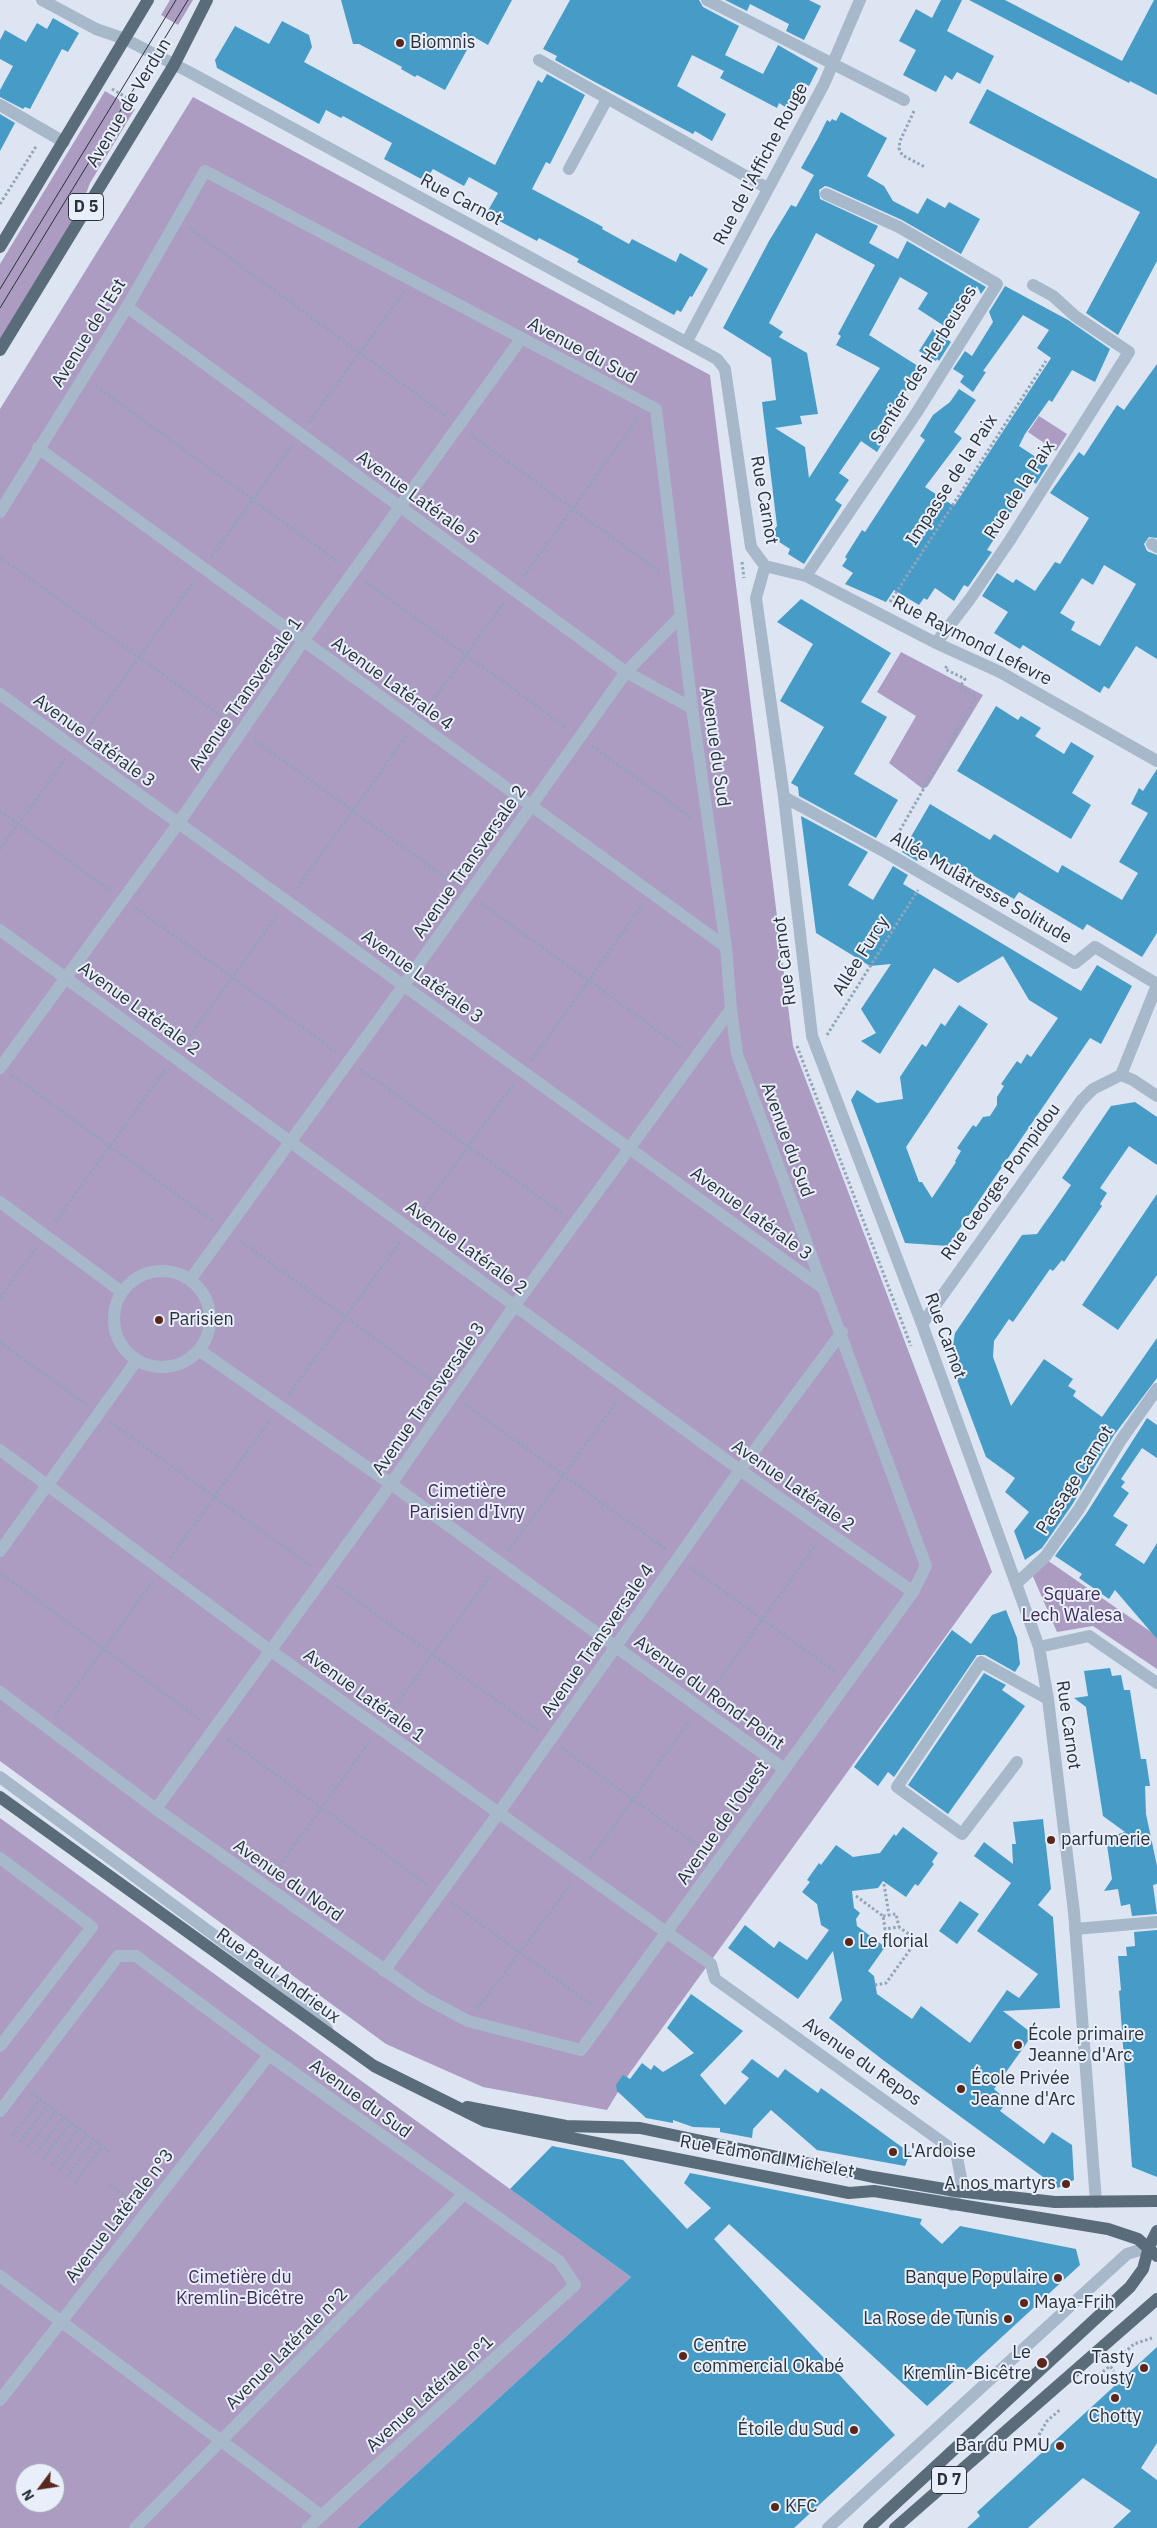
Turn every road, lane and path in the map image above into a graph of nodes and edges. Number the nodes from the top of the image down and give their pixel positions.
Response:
1 (42, 0) edge
2 (148, 0) edge
3 (207, 0) edge
4 (707, 0) edge
5 (860, 0) edge
6 (125, 39) junction
7 (538, 60) dead end
8 (833, 63) junction
9 (174, 65) junction
10 (110, 88) dead end
11 (608, 99) junction
12 (904, 100) joint
13 (137, 103) dead end
14 (0, 105) edge
15 (47, 131) junction
16 (64, 142) junction
17 (925, 167) dead end
18 (569, 169) dead end
19 (205, 171) joint
20 (767, 188) junction
21 (826, 194) dead end
22 (0, 204) edge
23 (177, 220) junction
24 (0, 247) edge
25 (1033, 285) dead end
26 (127, 307) junction
27 (521, 339) junction
28 (687, 341) junction
29 (0, 350) edge
30 (1046, 361) dead end
31 (83, 377) junction
32 (647, 405) junction
33 (459, 426) junction
34 (38, 448) junction
35 (400, 507) junction
36 (572, 508) junction
37 (0, 512) edge
38 (0, 557) edge
39 (765, 566) junction
40 (353, 573) junction
41 (806, 576) junction
42 (677, 584) junction
43 (513, 590) junction
44 (881, 615) junction
45 (680, 616) junction
46 (304, 640) junction
47 (936, 643) junction
48 (955, 652) junction
49 (466, 655) junction
50 (626, 672) junction
51 (0, 694) edge
52 (692, 708) junction
53 (416, 723) junction
54 (242, 731) junction
55 (580, 737) junction
56 (1157, 761) edge
57 (784, 797) junction
58 (531, 806) junction
59 (0, 811) edge
60 (353, 811) junction
61 (708, 821) junction
62 (178, 824) junction
63 (887, 853) junction
64 (926, 876) junction
65 (651, 893) junction
66 (468, 894) junction
67 (122, 899) junction
68 (287, 902) junction
69 (0, 930) edge
70 (726, 947) junction
71 (65, 977) junction
72 (232, 978) junction
73 (588, 981) junction
74 (1157, 984) edge
75 (404, 985) junction
76 (731, 1009) junction
77 (818, 1049) junction
78 (175, 1057) junction
79 (696, 1058) junction
80 (348, 1061) junction
81 (0, 1067) edge
82 (524, 1071) junction
83 (1121, 1075) junction
84 (1157, 1096) edge
85 (290, 1140) junction
86 (110, 1146) junction
87 (630, 1147) junction
88 (0, 1202) edge
89 (575, 1223) junction
90 (226, 1230) junction
91 (45, 1235) junction
92 (190, 1280) junction
93 (824, 1289) junction
94 (122, 1292) junction
95 (0, 1298) edge
96 (515, 1305) junction
97 (922, 1324) junction
98 (842, 1332) junction
99 (0, 1342) edge
100 (199, 1350) junction
101 (137, 1360) junction
102 (627, 1388) junction
103 (1157, 1390) edge
104 (452, 1395) junction
105 (98, 1413) junction
106 (0, 1450) edge
107 (740, 1470) junction
108 (564, 1475) junction
109 (47, 1484) junction
110 (391, 1484) junction
111 (826, 1531) junction
112 (0, 1551) edge
113 (678, 1558) junction
114 (500, 1563) junction
115 (926, 1566) joint
116 (0, 1573) edge
117 (324, 1576) junction
118 (1017, 1583) junction
119 (913, 1592) junction
120 (762, 1619) junction
121 (1039, 1646) junction
122 (615, 1647) junction
123 (271, 1651) junction
124 (433, 1654) junction
125 (847, 1681) junction
126 (1157, 1683) edge
127 (0, 1692) edge
128 (1048, 1699) junction
129 (699, 1707) junction
130 (379, 1728) junction
131 (214, 1729) junction
132 (550, 1739) junction
133 (1017, 1762) dead end
134 (783, 1768) junction
135 (0, 1778) edge
136 (0, 1797) edge
137 (633, 1799) junction
138 (321, 1808) junction
139 (156, 1809) junction
140 (498, 1814) junction
141 (0, 1858) edge
142 (718, 1860) junction
143 (581, 1872) junction
144 (884, 1884) dead end
145 (264, 1886) junction
146 (440, 1894) junction
147 (856, 1896) dead end
148 (890, 1915) junction
149 (883, 1916) junction
150 (1157, 1922) edge
151 (899, 1927) junction
152 (1075, 1929) junction
153 (667, 1932) junction
154 (520, 1953) junction
155 (711, 1964) joint
156 (384, 1971) junction
157 (875, 1985) dead end
158 (606, 2016) junction
159 (468, 2021) junction
160 (335, 2039) junction
161 (0, 2046) edge
162 (581, 2050) joint
163 (269, 2055) junction
164 (20, 2084) junction
165 (41, 2099) junction
166 (48, 2105) junction
167 (457, 2105) junction
168 (0, 2111) edge
169 (56, 2111) junction
170 (64, 2117) junction
171 (71, 2122) junction
172 (79, 2128) junction
173 (87, 2134) junction
174 (12, 2136) dead end
175 (94, 2140) junction
176 (20, 2142) dead end
177 (102, 2146) junction
178 (28, 2147) dead end
179 (110, 2152) dead end
180 (36, 2153) dead end
181 (44, 2159) dead end
182 (52, 2165) dead end
183 (59, 2171) dead end
184 (67, 2177) dead end
185 (75, 2182) dead end
186 (110, 2184) dead end
187 (956, 2191) junction
188 (463, 2195) junction
189 (1157, 2201) edge
190 (1096, 2202) junction
191 (952, 2205) junction
192 (146, 2212) junction
193 (1157, 2230) edge
194 (1153, 2252) edge
195 (0, 2276) edge
196 (575, 2284) joint
197 (1157, 2299) edge
198 (60, 2321) junction
199 (1152, 2338) dead end
200 (1113, 2363) dead end
201 (1114, 2371) dead end
202 (1095, 2378) dead end
203 (0, 2400) edge
204 (1061, 2410) dead end
205 (1039, 2435) dead end
206 (220, 2441) junction
207 (322, 2516) junction
208 (135, 2528) edge
209 (308, 2528) edge
210 (828, 2528) edge
211 (869, 2528) edge
212 (895, 2528) edge

1 - 6 street, Rue Carnot
2 - 6 main road, Avenue de Verdun
3 - 9 main road, Avenue de Verdun / D 5
4 - 8 street
5 - 8 street, Rue de l'Affiche Rouge
6 - 9 street, Rue Carnot
6 - 16 main road, Avenue de Verdun
7 - 11 street
8 - 12 street
8 - 20 street, Rue de l'Affiche Rouge
9 - 28 street, Rue Carnot
9 - 29 main road, Avenue de Verdun / D 5
10 - 13 path
11 - 18 street
11 - 20 street
12 - 17 path
14 - 15 street
15 - 16 street
15 - 22 path
16 - 24 main road, Avenue de Verdun
19 - 23 street, Avenue de l'Est
19 - 27 street, Avenue du Sud
20 - 28 street, Rue de l'Affiche Rouge
21 - 41 street, Sentier des Herbeuses
23 - 26 street, Avenue de l'Est
23 - 33 path
25 - 47 street, Rue de la Paix
26 - 31 street, Avenue de l'Est
26 - 35 street, Avenue Latérale 5
27 - 32 street, Avenue du Sud
27 - 33 street, Avenue Transversale 1
28 - 39 street, Rue Carnot
30 - 44 path, Impasse de la Paix
31 - 34 street, Avenue de l'Est
31 - 40 path
32 - 36 path
32 - 42 street, Avenue du Sud
33 - 35 street, Avenue Transversale 1
33 - 36 path
34 - 37 street, Avenue de l'Est
34 - 46 street, Avenue Latérale 4
35 - 40 street, Avenue Transversale 1
35 - 43 street, Avenue Latérale 5
36 - 42 path
36 - 43 path
38 - 54 path
39 - 41 street, Rue Raymond Lefevre
39 - 57 street, Rue Carnot
40 - 46 street, Avenue Transversale 1
40 - 49 path
41 - 44 street, Rue Raymond Lefevre
42 - 45 street, Avenue du Sud
43 - 49 path
43 - 50 street, Avenue Latérale 5
44 - 47 street, Rue Raymond Lefevre
45 - 50 street, Avenue Transversale 2
45 - 52 street, Avenue du Sud
46 - 53 street, Avenue Latérale 4
46 - 54 street, Avenue Transversale 1
47 - 48 street, Rue Raymond Lefevre
48 - 56 street, Rue Raymond Lefevre
48 - 63 path
49 - 53 path
49 - 55 path
50 - 52 street, Avenue Latérale 5
50 - 55 street, Avenue Transversale 2
51 - 62 street, Avenue Latérale 3
52 - 61 street, Avenue du Sud
53 - 58 street, Avenue Latérale 4
53 - 60 path
54 - 60 path
54 - 62 street, Avenue Transversale 1
55 - 58 street, Avenue Transversale 2
55 - 61 path
57 - 63 street, Allée Mulâtresse Solitude
57 - 77 street, Rue Carnot
58 - 65 street, Avenue Latérale 4
58 - 66 street, Avenue Transversale 2
59 - 67 path
60 - 66 path
60 - 68 path
61 - 70 street, Avenue du Sud
62 - 67 street, Avenue Transversale 1
62 - 68 street, Avenue Latérale 3
63 - 64 street, Allée Mulâtresse Solitude
64 - 74 street, Allée Mulâtresse Solitude
64 - 77 path, Allée Furcy
65 - 70 street, Avenue Latérale 4
65 - 73 path
66 - 73 path
66 - 75 street, Avenue Transversale 2
67 - 71 street, Avenue Transversale 1
67 - 72 path
68 - 72 path
68 - 75 street, Avenue Latérale 3
69 - 71 street, Avenue Latérale 2
70 - 76 street, Avenue du Sud
71 - 78 street, Avenue Latérale 2
71 - 81 street, Avenue Transversale 1
72 - 78 path
72 - 80 path
73 - 79 path
73 - 82 path
74 - 83 street
75 - 80 street, Avenue Transversale 2
75 - 82 street, Avenue Latérale 3
76 - 79 street, Avenue Transversale 3
76 - 93 street, Avenue du Sud
77 - 97 street, Rue Carnot
78 - 85 street, Avenue Latérale 2
78 - 86 path
79 - 87 street, Avenue Transversale 3
80 - 85 street, Avenue Transversale 2
80 - 89 path
81 - 86 path
82 - 87 street, Avenue Latérale 3
83 - 84 street
83 - 97 street, Rue Georges Pompidou
85 - 90 street, Avenue Transversale 2
85 - 96 street, Avenue Latérale 2
86 - 90 path
86 - 91 path
87 - 89 street, Avenue Transversale 3
87 - 93 street, Avenue Latérale 3
88 - 91 street
89 - 96 street, Avenue Transversale 3
90 - 92 street, Avenue Transversale 2
90 - 104 path
91 - 94 street
91 - 95 path
92 - 94 street
92 - 100 street
93 - 98 street, Avenue du Sud
94 - 101 street
96 - 102 street, Avenue Latérale 2
96 - 104 street, Avenue Transversale 3
97 - 118 street, Rue Carnot
98 - 107 street, Avenue Transversale 4
98 - 115 street, Avenue du Sud
99 - 105 path
100 - 101 street
100 - 110 street, Avenue du Rond-Point
101 - 105 street
102 - 107 street, Avenue Latérale 2
102 - 108 path
103 - 118 street, Passage Carnot
104 - 108 path
104 - 110 street, Avenue Transversale 3
105 - 109 street
105 - 117 path
106 - 109 street, Avenue Latérale 1
107 - 111 street, Avenue Latérale 2
107 - 113 street, Avenue Transversale 4
108 - 113 path
108 - 114 path
109 - 112 street
109 - 123 street, Avenue Latérale 1
110 - 114 street, Avenue du Rond-Point
110 - 117 street, Avenue Transversale 3
111 - 119 street, Avenue Latérale 2
111 - 120 path
113 - 120 path
113 - 122 street, Avenue Transversale 4
114 - 122 street, Avenue du Rond-Point
114 - 124 path
115 - 119 street, Avenue de l'Ouest
116 - 131 path
117 - 123 street, Avenue Transversale 3
117 - 124 path
118 - 121 street, Rue Carnot
119 - 125 street, Avenue de l'Ouest
120 - 125 path
120 - 129 path
121 - 126 street
121 - 128 street, Rue Carnot
122 - 129 street, Avenue du Rond-Point
122 - 132 street, Avenue Transversale 4
123 - 130 street, Avenue Latérale 1
123 - 131 street, Avenue Transversale 3
124 - 130 path
124 - 132 path
125 - 134 street, Avenue de l'Ouest
127 - 139 street, Avenue du Nord
128 - 133 street
128 - 152 street, Rue Carnot
129 - 134 street, Avenue du Rond-Point
129 - 137 path
130 - 138 path
130 - 140 street, Avenue Latérale 1
131 - 138 path
131 - 139 street, Avenue Transversale 3
132 - 137 path
132 - 140 street, Avenue Transversale 4
134 - 142 street, Avenue de l'Ouest
135 - 160 street, Rue Paul Andrieux
136 - 160 main road, Rue Paul Andrieux
137 - 142 path
137 - 143 path
138 - 145 path
138 - 146 path
139 - 145 street, Avenue du Nord
140 - 143 street, Avenue Latérale 1
140 - 146 street, Avenue Transversale 4
141 - 161 street
142 - 153 street, Avenue de l'Ouest
143 - 153 street, Avenue Latérale 1
143 - 154 path
144 - 148 path
145 - 156 street, Avenue du Nord
146 - 154 path
146 - 156 street, Avenue Transversale 4
147 - 149 path
148 - 149 path
148 - 151 path
149 - 151 path
150 - 152 street
151 - 157 path
152 - 190 street, Rue Carnot
153 - 155 street, Avenue Latérale 1
153 - 158 street, Avenue de l'Ouest
154 - 158 path
154 - 159 path
155 - 187 street, Avenue du Repos
156 - 159 street, Avenue du Nord
158 - 162 street, Avenue de l'Ouest
159 - 162 street, Avenue du Nord
160 - 167 main road, Rue Edmond Michelet
163 - 164 street, Avenue du Sud
163 - 188 street, Avenue du Sud
163 - 192 street, Avenue Latérale n°3
164 - 165 path
164 - 168 street
165 - 166 path
165 - 174 path
166 - 169 path
166 - 176 path
167 - 187 main road, Rue Edmond Michelet
167 - 191 main road, Rue Edmond Michelet
169 - 170 path
169 - 178 path
170 - 171 path
170 - 180 path
171 - 172 path
171 - 181 path
172 - 173 path
172 - 182 path
173 - 175 path
173 - 183 path
175 - 177 path
175 - 184 path
177 - 179 path
177 - 185 path
186 - 192 path
187 - 190 main road, Rue Edmond Michelet
187 - 191 street, Avenue du Repos
188 - 196 street, Avenue du Sud
188 - 206 street, Avenue Latérale n°2
189 - 190 main road, Rue Edmond Michelet
191 - 194 main road, Rue Edmond Michelet
192 - 198 street, Avenue Latérale n°3
193 - 194 main road, D 7
194 - 210 street
194 - 211 main road, D 7
195 - 198 street
196 - 207 street, Avenue Latérale n°1
197 - 212 main road, D 7
198 - 203 street, Avenue Latérale n°3
198 - 206 street
199 - 200 path
201 - 202 path
204 - 205 path
206 - 207 street
206 - 208 street, Avenue Latérale n°2
207 - 209 street, Avenue Latérale n°1

